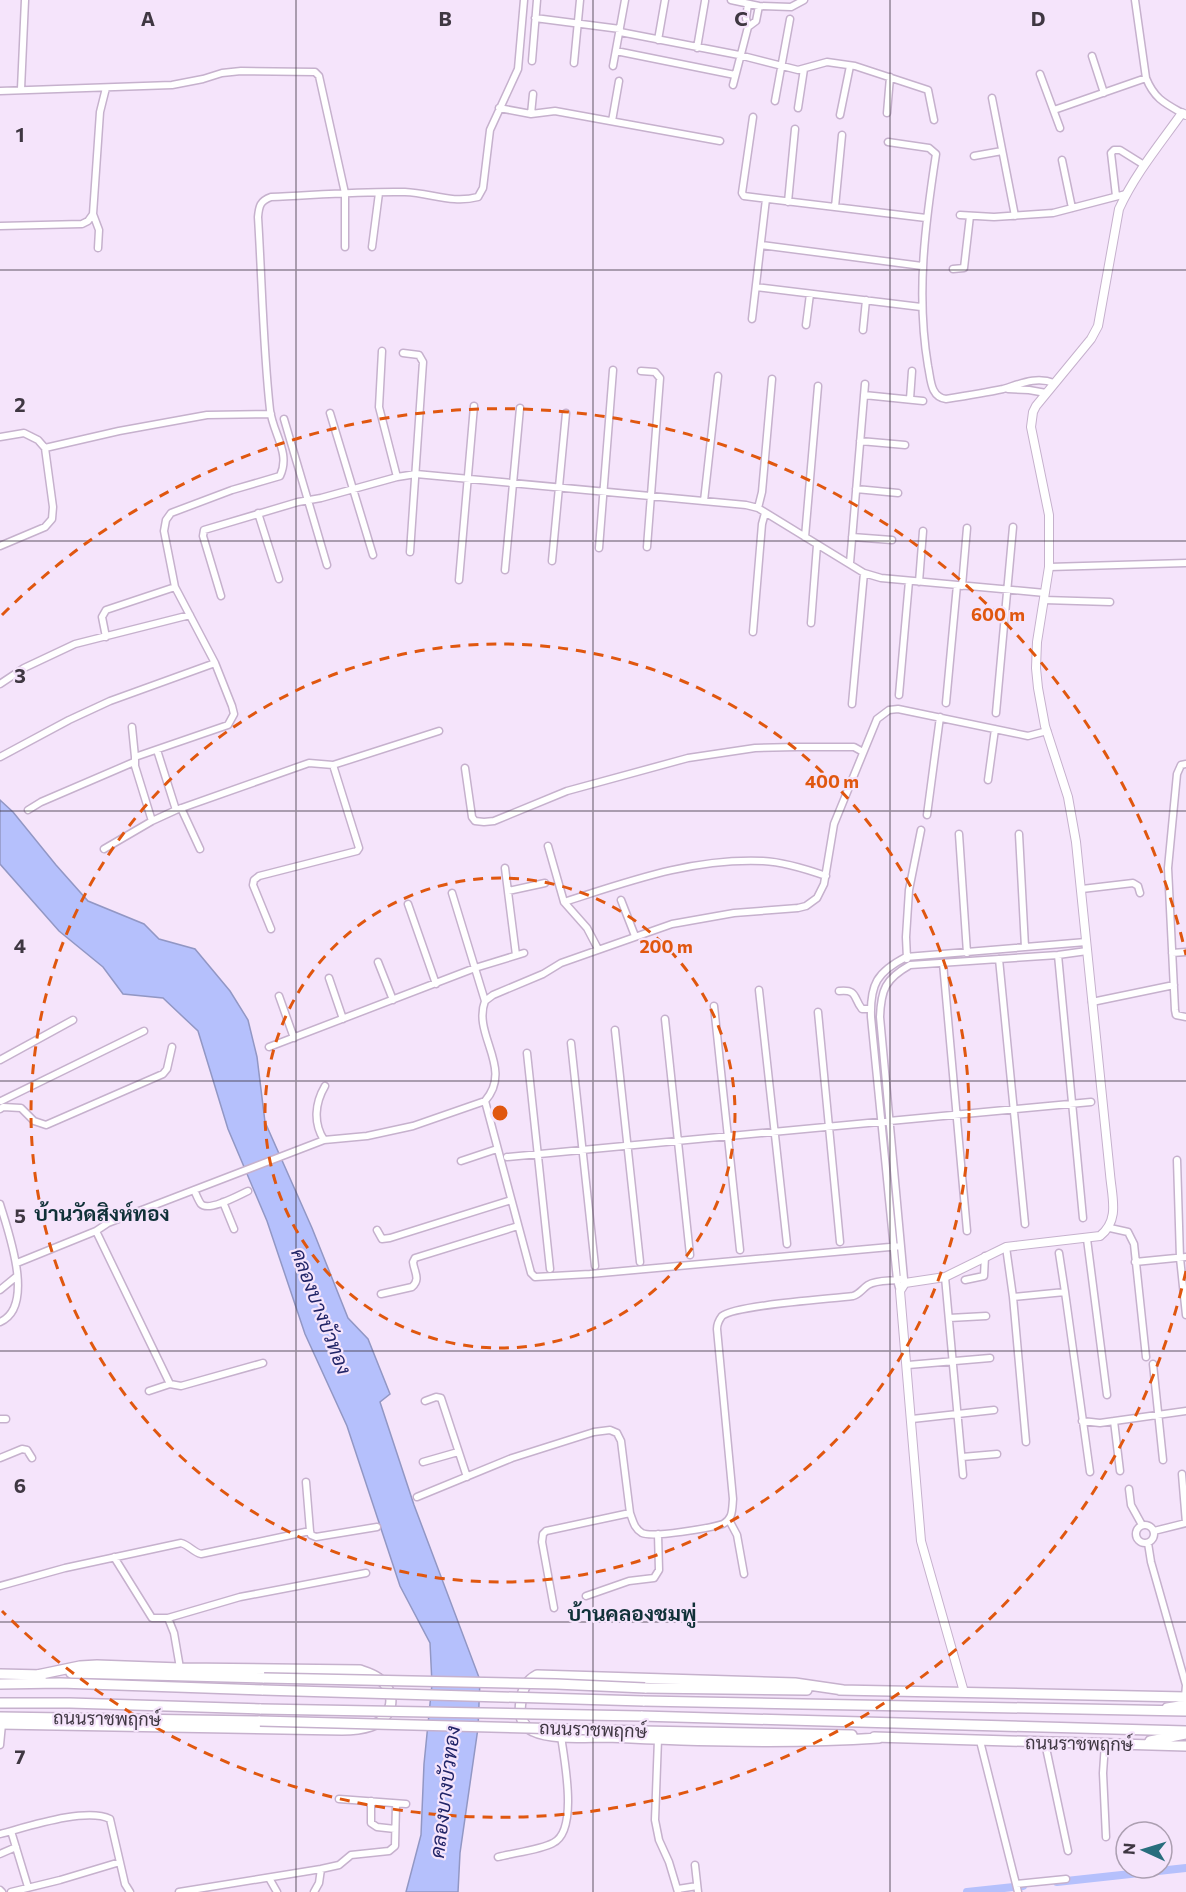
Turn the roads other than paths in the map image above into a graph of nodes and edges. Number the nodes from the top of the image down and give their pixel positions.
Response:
1 (25, 0) edge
2 (524, 0) edge
3 (537, 0) edge
4 (580, 0) edge
5 (626, 0) edge
6 (665, 0) edge
7 (731, 0) edge
8 (804, 0) edge
9 (1135, 0) edge
10 (705, 1) edge
11 (748, 4) junction
12 (759, 6) junction
13 (535, 18) junction
14 (790, 19) dead end
15 (578, 23) junction
16 (748, 27) junction
17 (620, 31) junction
18 (658, 40) junction
19 (697, 48) junction
20 (616, 51) junction
21 (739, 56) junction
22 (1092, 56) dead end
23 (532, 61) dead end
24 (574, 63) dead end
25 (613, 66) dead end
26 (850, 66) junction
27 (782, 67) junction
28 (804, 69) junction
29 (1040, 74) dead end
30 (735, 75) junction
31 (890, 77) junction
32 (1146, 78) junction
33 (619, 81) dead end
34 (733, 85) dead end
35 (106, 88) junction
36 (21, 89) junction
37 (0, 91) edge
38 (1104, 93) junction
39 (533, 94) dead end
40 (992, 98) dead end
41 (775, 100) dead end
42 (499, 108) junction
43 (798, 108) dead end
44 (1054, 110) junction
45 (886, 113) dead end
46 (531, 114) junction
47 (1184, 114) edge
48 (840, 115) dead end
49 (753, 117) dead end
50 (934, 120) dead end
51 (612, 121) junction
52 (1060, 128) dead end
53 (795, 129) dead end
54 (842, 135) dead end
55 (720, 141) dead end
56 (888, 142) dead end
57 (1002, 151) junction
58 (974, 156) dead end
59 (1062, 160) dead end
60 (1144, 165) junction
61 (379, 192) junction
62 (345, 193) junction
63 (1126, 194) junction
64 (1116, 196) junction
65 (766, 199) junction
66 (788, 202) junction
67 (835, 207) junction
68 (1071, 208) junction
69 (93, 214) junction
70 (960, 215) dead end
71 (970, 216) junction
72 (1015, 216) junction
73 (926, 218) junction
74 (0, 226) edge
75 (761, 245) junction
76 (345, 247) dead end
77 (372, 247) dead end
78 (98, 248) dead end
79 (922, 266) junction
80 (953, 268) dead end
81 (756, 287) junction
82 (810, 294) junction
83 (866, 300) junction
84 (921, 307) junction
85 (752, 319) dead end
86 (806, 325) dead end
87 (863, 330) dead end
88 (382, 351) dead end
89 (403, 353) dead end
90 (614, 370) dead end
91 (912, 370) dead end
92 (641, 371) dead end
93 (718, 376) dead end
94 (772, 380) dead end
95 (1054, 383) junction
96 (866, 384) dead end
97 (818, 386) dead end
98 (1004, 388) junction
99 (1046, 393) junction
100 (864, 395) junction
101 (910, 399) junction
102 (923, 401) dead end
103 (474, 406) dead end
104 (520, 408) dead end
105 (330, 413) dead end
106 (566, 413) dead end
107 (271, 414) junction
108 (284, 419) dead end
109 (0, 437) edge
110 (861, 441) junction
111 (905, 445) dead end
112 (45, 448) junction
113 (416, 474) junction
114 (397, 477) junction
115 (468, 478) junction
116 (513, 483) junction
117 (559, 487) junction
118 (352, 488) junction
119 (856, 489) junction
120 (604, 491) junction
121 (898, 493) dead end
122 (652, 496) junction
123 (308, 500) junction
124 (704, 501) junction
125 (758, 508) junction
126 (258, 513) junction
127 (765, 513) junction
128 (1013, 527) dead end
129 (967, 528) dead end
130 (923, 531) dead end
131 (805, 537) junction
132 (852, 537) junction
133 (892, 540) dead end
134 (817, 545) junction
135 (0, 546) edge
136 (647, 547) dead end
137 (599, 548) dead end
138 (410, 552) dead end
139 (373, 555) dead end
140 (552, 561) dead end
141 (850, 563) junction
142 (1186, 563) edge
143 (327, 565) dead end
144 (1049, 567) junction
145 (505, 570) dead end
146 (864, 573) junction
147 (279, 579) dead end
148 (459, 580) dead end
149 (909, 581) junction
150 (919, 582) junction
151 (959, 585) junction
152 (175, 587) junction
153 (1008, 590) junction
154 (221, 596) dead end
155 (1045, 596) junction
156 (1110, 602) dead end
157 (190, 615) junction
158 (811, 624) dead end
159 (753, 632) dead end
160 (106, 637) junction
161 (215, 663) junction
162 (0, 684) edge
163 (899, 696) dead end
164 (946, 703) dead end
165 (852, 704) dead end
166 (996, 713) dead end
167 (940, 717) junction
168 (132, 727) dead end
169 (995, 729) junction
170 (439, 731) dead end
171 (1047, 731) junction
172 (157, 750) junction
173 (863, 752) junction
174 (0, 757) edge
175 (134, 760) junction
176 (1186, 764) edge
177 (333, 765) junction
178 (465, 768) dead end
179 (988, 780) dead end
180 (179, 809) junction
181 (28, 810) dead end
182 (927, 815) dead end
183 (152, 821) junction
184 (921, 830) dead end
185 (959, 834) dead end
186 (1019, 834) dead end
187 (548, 846) dead end
188 (104, 849) dead end
189 (200, 849) dead end
190 (505, 868) dead end
191 (826, 876) junction
192 (545, 883) dead end
193 (1082, 889) junction
194 (508, 891) junction
195 (452, 893) dead end
196 (1140, 893) dead end
197 (621, 900) dead end
198 (564, 902) junction
199 (408, 904) dead end
200 (271, 929) dead end
201 (635, 936) junction
202 (1086, 942) junction
203 (1025, 947) junction
204 (598, 949) junction
205 (1087, 951) junction
206 (967, 952) junction
207 (1186, 952) edge
208 (524, 953) dead end
209 (1172, 953) junction
210 (516, 955) junction
211 (1058, 955) junction
212 (906, 957) junction
213 (999, 959) junction
214 (378, 962) dead end
215 (943, 963) junction
216 (910, 965) junction
217 (475, 968) junction
218 (329, 978) dead end
219 (436, 984) junction
220 (1174, 986) junction
221 (759, 990) dead end
222 (839, 991) dead end
223 (279, 996) dead end
224 (393, 1000) junction
225 (485, 1001) junction
226 (1092, 1002) junction
227 (714, 1006) dead end
228 (871, 1009) junction
229 (818, 1012) dead end
230 (1186, 1017) edge
231 (343, 1019) junction
232 (665, 1019) dead end
233 (74, 1020) dead end
234 (615, 1030) dead end
235 (144, 1031) dead end
236 (294, 1038) junction
237 (571, 1043) dead end
238 (172, 1047) dead end
239 (269, 1047) dead end
240 (527, 1053) dead end
241 (0, 1060) edge
242 (325, 1086) dead end
243 (485, 1101) junction
244 (1091, 1102) dead end
245 (1, 1104) edge
246 (1073, 1104) junction
247 (1014, 1110) junction
248 (956, 1115) junction
249 (890, 1120) junction
250 (881, 1122) junction
251 (829, 1127) junction
252 (774, 1131) junction
253 (728, 1135) junction
254 (324, 1140) junction
255 (678, 1140) junction
256 (628, 1145) junction
257 (497, 1149) junction
258 (582, 1150) junction
259 (537, 1153) junction
260 (507, 1157) dead end
261 (1177, 1160) dead end
262 (461, 1161) dead end
263 (194, 1190) junction
264 (248, 1191) dead end
265 (511, 1200) junction
266 (223, 1202) junction
267 (0, 1204) edge
268 (1083, 1218) dead end
269 (3, 1223) edge
270 (1025, 1224) dead end
271 (518, 1226) junction
272 (1110, 1228) junction
273 (234, 1229) dead end
274 (377, 1230) dead end
275 (96, 1231) junction
276 (967, 1231) dead end
277 (1087, 1239) junction
278 (840, 1242) dead end
279 (787, 1244) dead end
280 (893, 1245) junction
281 (901, 1246) junction
282 (1006, 1247) junction
283 (740, 1250) dead end
284 (1059, 1253) dead end
285 (690, 1256) dead end
286 (985, 1256) junction
287 (1183, 1258) edge
288 (640, 1262) dead end
289 (1135, 1262) junction
290 (17, 1263) junction
291 (595, 1266) dead end
292 (550, 1269) dead end
293 (17, 1276) junction
294 (945, 1277) junction
295 (902, 1280) junction
296 (965, 1280) dead end
297 (0, 1290) edge
298 (1065, 1292) junction
299 (381, 1294) dead end
300 (1013, 1297) junction
301 (1186, 1315) edge
302 (986, 1316) dead end
303 (950, 1318) junction
304 (0, 1322) edge
305 (1146, 1357) dead end
306 (990, 1358) dead end
307 (954, 1361) junction
308 (263, 1363) dead end
309 (1153, 1364) dead end
310 (908, 1365) junction
311 (170, 1384) junction
312 (149, 1391) dead end
313 (1107, 1395) dead end
314 (424, 1401) dead end
315 (994, 1410) dead end
316 (1186, 1411) edge
317 (959, 1414) junction
318 (1158, 1415) junction
319 (912, 1419) junction
320 (1082, 1421) junction
321 (1114, 1421) junction
322 (1026, 1442) dead end
323 (458, 1452) junction
324 (997, 1454) dead end
325 (962, 1457) junction
326 (0, 1458) edge
327 (32, 1458) dead end
328 (1163, 1460) dead end
329 (423, 1462) dead end
330 (1120, 1471) dead end
331 (1090, 1472) dead end
332 (1182, 1474) dead end
333 (963, 1475) dead end
334 (467, 1477) junction
335 (306, 1482) dead end
336 (1129, 1489) dead end
337 (417, 1497) dead end
338 (630, 1513) junction
339 (729, 1520) junction
340 (1186, 1523) edge
341 (1142, 1525) junction
342 (377, 1527) dead end
343 (310, 1531) junction
344 (1154, 1531) junction
345 (658, 1534) junction
346 (1148, 1543) junction
347 (114, 1557) junction
348 (366, 1573) dead end
349 (744, 1574) dead end
350 (0, 1586) edge
351 (586, 1596) dead end
352 (554, 1608) dead end
353 (168, 1618) junction
354 (180, 1668) junction
355 (0, 1674) edge
356 (37, 1676) junction
357 (0, 1684) edge
358 (843, 1690) junction
359 (964, 1692) junction
360 (1186, 1699) edge
361 (0, 1703) edge
362 (1153, 1711) junction
363 (1186, 1711) edge
364 (1, 1722) edge
365 (1186, 1732) edge
366 (561, 1736) junction
367 (879, 1738) junction
368 (658, 1739) junction
369 (980, 1741) junction
370 (1045, 1743) junction
371 (1105, 1743) junction
372 (1132, 1744) junction
373 (0, 1745) edge
374 (1186, 1746) edge
375 (339, 1800) dead end
376 (371, 1801) junction
377 (396, 1804) junction
378 (406, 1804) dead end
379 (395, 1829) junction
380 (10, 1831) junction
381 (0, 1834) edge
382 (1106, 1837) dead end
383 (16, 1847) junction
384 (1068, 1851) dead end
385 (0, 1854) edge
386 (498, 1857) dead end
387 (120, 1862) junction
388 (694, 1865) dead end
389 (321, 1869) junction
390 (269, 1878) junction
391 (1066, 1879) dead end
392 (1016, 1884) junction
393 (28, 1887) junction
394 (697, 1889) edge
395 (678, 1891) edge
396 (11, 1892) edge
397 (130, 1892) edge
398 (179, 1892) edge
399 (277, 1892) edge
400 (314, 1892) edge
401 (1018, 1892) edge

1 - 36 street
2 - 42 street
3 - 13 street
4 - 15 street
5 - 17 street
6 - 18 street
7 - 11 street
8 - 12 street
9 - 32 street
10 - 19 street
11 - 12 street
11 - 16 street
12 - 16 street
13 - 15 street
13 - 23 street
14 - 27 street
15 - 17 street
15 - 24 street
16 - 21 street
17 - 18 street
17 - 20 street
18 - 19 street
19 - 21 street
20 - 25 street
20 - 30 street
21 - 27 street
21 - 30 street
22 - 38 street
26 - 28 street
26 - 31 street
26 - 48 street
27 - 28 street
27 - 41 street
28 - 43 street
29 - 44 street
30 - 34 street
31 - 45 street
31 - 50 street
32 - 38 street
32 - 47 street
33 - 51 street
35 - 36 street
35 - 62 street
35 - 69 street
36 - 37 street
38 - 44 street
39 - 46 street
40 - 57 street
42 - 46 street
42 - 61 street
44 - 52 street
46 - 51 street
47 - 60 street
49 - 65 street
51 - 55 street
53 - 66 street
54 - 67 street
56 - 73 street
57 - 58 street
57 - 72 street
59 - 68 street
60 - 63 street
60 - 64 street
61 - 62 street
61 - 77 street
62 - 76 street
62 - 107 street
63 - 64 street
63 - 95 street
64 - 68 street
65 - 66 street
65 - 75 street
66 - 67 street
67 - 73 street
68 - 72 street
69 - 74 street
69 - 78 street
70 - 71 street
71 - 72 street
71 - 80 street
73 - 79 street
75 - 79 street
75 - 81 street
79 - 84 street
81 - 82 street
81 - 85 street
82 - 83 street
82 - 86 street
83 - 84 street
83 - 87 street
84 - 98 street
88 - 114 street
89 - 113 street
90 - 120 street
91 - 101 street
92 - 122 street
93 - 124 street
94 - 125 street
95 - 98 street
95 - 99 street
96 - 100 street
97 - 131 street
98 - 99 street
99 - 144 street
100 - 101 street
100 - 110 street
101 - 102 street
103 - 115 street
104 - 116 street
105 - 118 street
106 - 117 street
107 - 112 street
107 - 152 street
108 - 123 street
109 - 112 street
110 - 111 street
110 - 119 street
112 - 135 street
113 - 114 street
113 - 115 street
113 - 138 street
114 - 118 street
115 - 116 street
115 - 148 street
116 - 117 street
116 - 145 street
117 - 120 street
117 - 140 street
118 - 123 street
118 - 139 street
119 - 121 street
119 - 132 street
120 - 122 street
120 - 137 street
122 - 124 street
122 - 136 street
123 - 126 street
123 - 143 street
124 - 125 street
125 - 127 street
126 - 147 street
126 - 154 street
127 - 131 street
127 - 159 street
128 - 153 street
129 - 151 street
130 - 150 street
131 - 134 street
132 - 133 street
132 - 141 street
134 - 141 street
134 - 158 street
141 - 146 street
142 - 144 street
144 - 155 street
146 - 149 street
146 - 165 street
149 - 150 street
149 - 163 street
150 - 151 street
151 - 153 street
151 - 164 street
152 - 157 street
152 - 160 street
153 - 155 street
153 - 166 street
155 - 156 street
155 - 171 street
157 - 160 street
157 - 161 street
160 - 162 street
161 - 172 street
161 - 174 street
167 - 169 street
167 - 173 street
167 - 182 street
168 - 175 street
169 - 171 street
169 - 179 street
170 - 177 street
171 - 193 street
172 - 175 street
172 - 180 street
173 - 178 street
173 - 191 street
175 - 181 street
175 - 183 street
176 - 209 street
177 - 180 street
177 - 200 street
180 - 183 street
180 - 189 street
183 - 188 street
184 - 212 street
185 - 206 street
186 - 203 street
187 - 198 street
190 - 194 street
191 - 198 street
191 - 201 street
192 - 194 street
193 - 196 street
193 - 202 street
194 - 210 street
195 - 217 street
197 - 201 street
198 - 204 street
199 - 219 street
201 - 204 street
202 - 203 street
202 - 205 street
203 - 206 street
204 - 225 street
205 - 211 street
205 - 226 street
206 - 212 street
207 - 209 street
208 - 210 street
209 - 220 street
210 - 217 street
211 - 213 street
211 - 246 street
212 - 216 street
212 - 228 street
213 - 215 street
213 - 247 street
214 - 224 street
215 - 216 street
215 - 248 street
216 - 249 street
217 - 219 street
217 - 225 street
218 - 231 street
219 - 224 street
220 - 226 street
220 - 230 street
221 - 252 street
222 - 228 street
223 - 236 street
224 - 231 street
225 - 243 street
226 - 272 street
227 - 253 street
228 - 250 street
229 - 251 street
231 - 236 street
232 - 255 street
233 - 241 street
234 - 256 street
235 - 245 street
236 - 239 street
237 - 258 street
238 - 245 street
240 - 259 street
242 - 254 street
243 - 254 street
243 - 257 street
244 - 246 street
246 - 247 street
246 - 268 street
247 - 248 street
247 - 270 street
248 - 249 street
248 - 276 street
249 - 250 street
249 - 281 street
250 - 251 street
250 - 280 street
251 - 252 street
251 - 278 street
252 - 253 street
252 - 279 street
253 - 255 street
253 - 283 street
254 - 263 street
255 - 256 street
255 - 285 street
256 - 258 street
256 - 288 street
257 - 262 street
257 - 265 street
258 - 259 street
258 - 291 street
259 - 260 street
259 - 292 street
261 - 287 street
263 - 266 street
263 - 275 street
264 - 266 street
265 - 271 street
265 - 274 street
266 - 273 street
267 - 269 street
269 - 290 street
271 - 280 street
271 - 299 street
272 - 277 street
272 - 289 street
275 - 290 street
275 - 311 street
277 - 282 street
277 - 313 street
280 - 281 street
280 - 295 street
281 - 295 street
282 - 286 street
282 - 300 street
284 - 298 street
286 - 294 street
286 - 296 street
287 - 289 street
287 - 301 street
289 - 305 street
290 - 293 street
293 - 297 street
293 - 304 street
294 - 295 street
294 - 303 street
295 - 310 street
295 - 339 street
298 - 300 street
298 - 320 street
300 - 322 street
302 - 303 street
303 - 307 street
306 - 307 street
307 - 310 street
307 - 317 street
308 - 311 street
309 - 318 street
310 - 319 street
311 - 312 street
314 - 323 street
315 - 317 street
316 - 318 street
317 - 319 street
317 - 325 street
318 - 321 street
318 - 328 street
319 - 359 street
320 - 321 street
320 - 331 street
321 - 330 street
323 - 329 street
323 - 334 street
324 - 325 street
325 - 333 street
326 - 327 street
332 - 340 street
334 - 337 street
334 - 338 street
335 - 343 street
336 - 341 street
338 - 345 street
338 - 352 street
339 - 345 street
339 - 349 street
340 - 344 street
341 - 344 street
341 - 346 street
342 - 343 street
343 - 347 street
344 - 346 street
345 - 351 street
346 - 360 street
347 - 350 street
347 - 353 street
348 - 353 street
353 - 354 street
354 - 356 main road
354 - 364 main road
355 - 356 main road
356 - 358 main road, bridge
357 - 362 main road, ถนนราชพฤกษ์, bridge
358 - 359 main road
358 - 366 main road
359 - 360 main road
360 - 362 main road
361 - 365 main road, ถนนราชพฤกษ์, bridge
362 - 363 main road, ถนนราชพฤกษ์
364 - 367 main road, ถนนราชพฤกษ์, bridge
364 - 373 street
365 - 372 main road
366 - 368 main road
366 - 386 street
367 - 368 main road
367 - 369 main road, ถนนราชพฤกษ์
368 - 395 street
369 - 370 main road, ถนนราชพฤกษ์
369 - 392 street
370 - 371 main road, ถนนราชพฤกษ์
370 - 384 street
371 - 372 main road, ถนนราชพฤกษ์
371 - 382 street
372 - 374 main road, ถนนราชพฤกษ์
375 - 376 street
376 - 377 street
376 - 379 street
377 - 378 street
377 - 379 street
379 - 389 street
380 - 381 street
380 - 383 street
380 - 387 street
383 - 385 street
383 - 393 street
387 - 393 street
387 - 397 street
388 - 394 street
389 - 390 street
389 - 400 street
390 - 398 street
390 - 399 street
391 - 392 street
392 - 401 street
393 - 396 street
394 - 395 street

